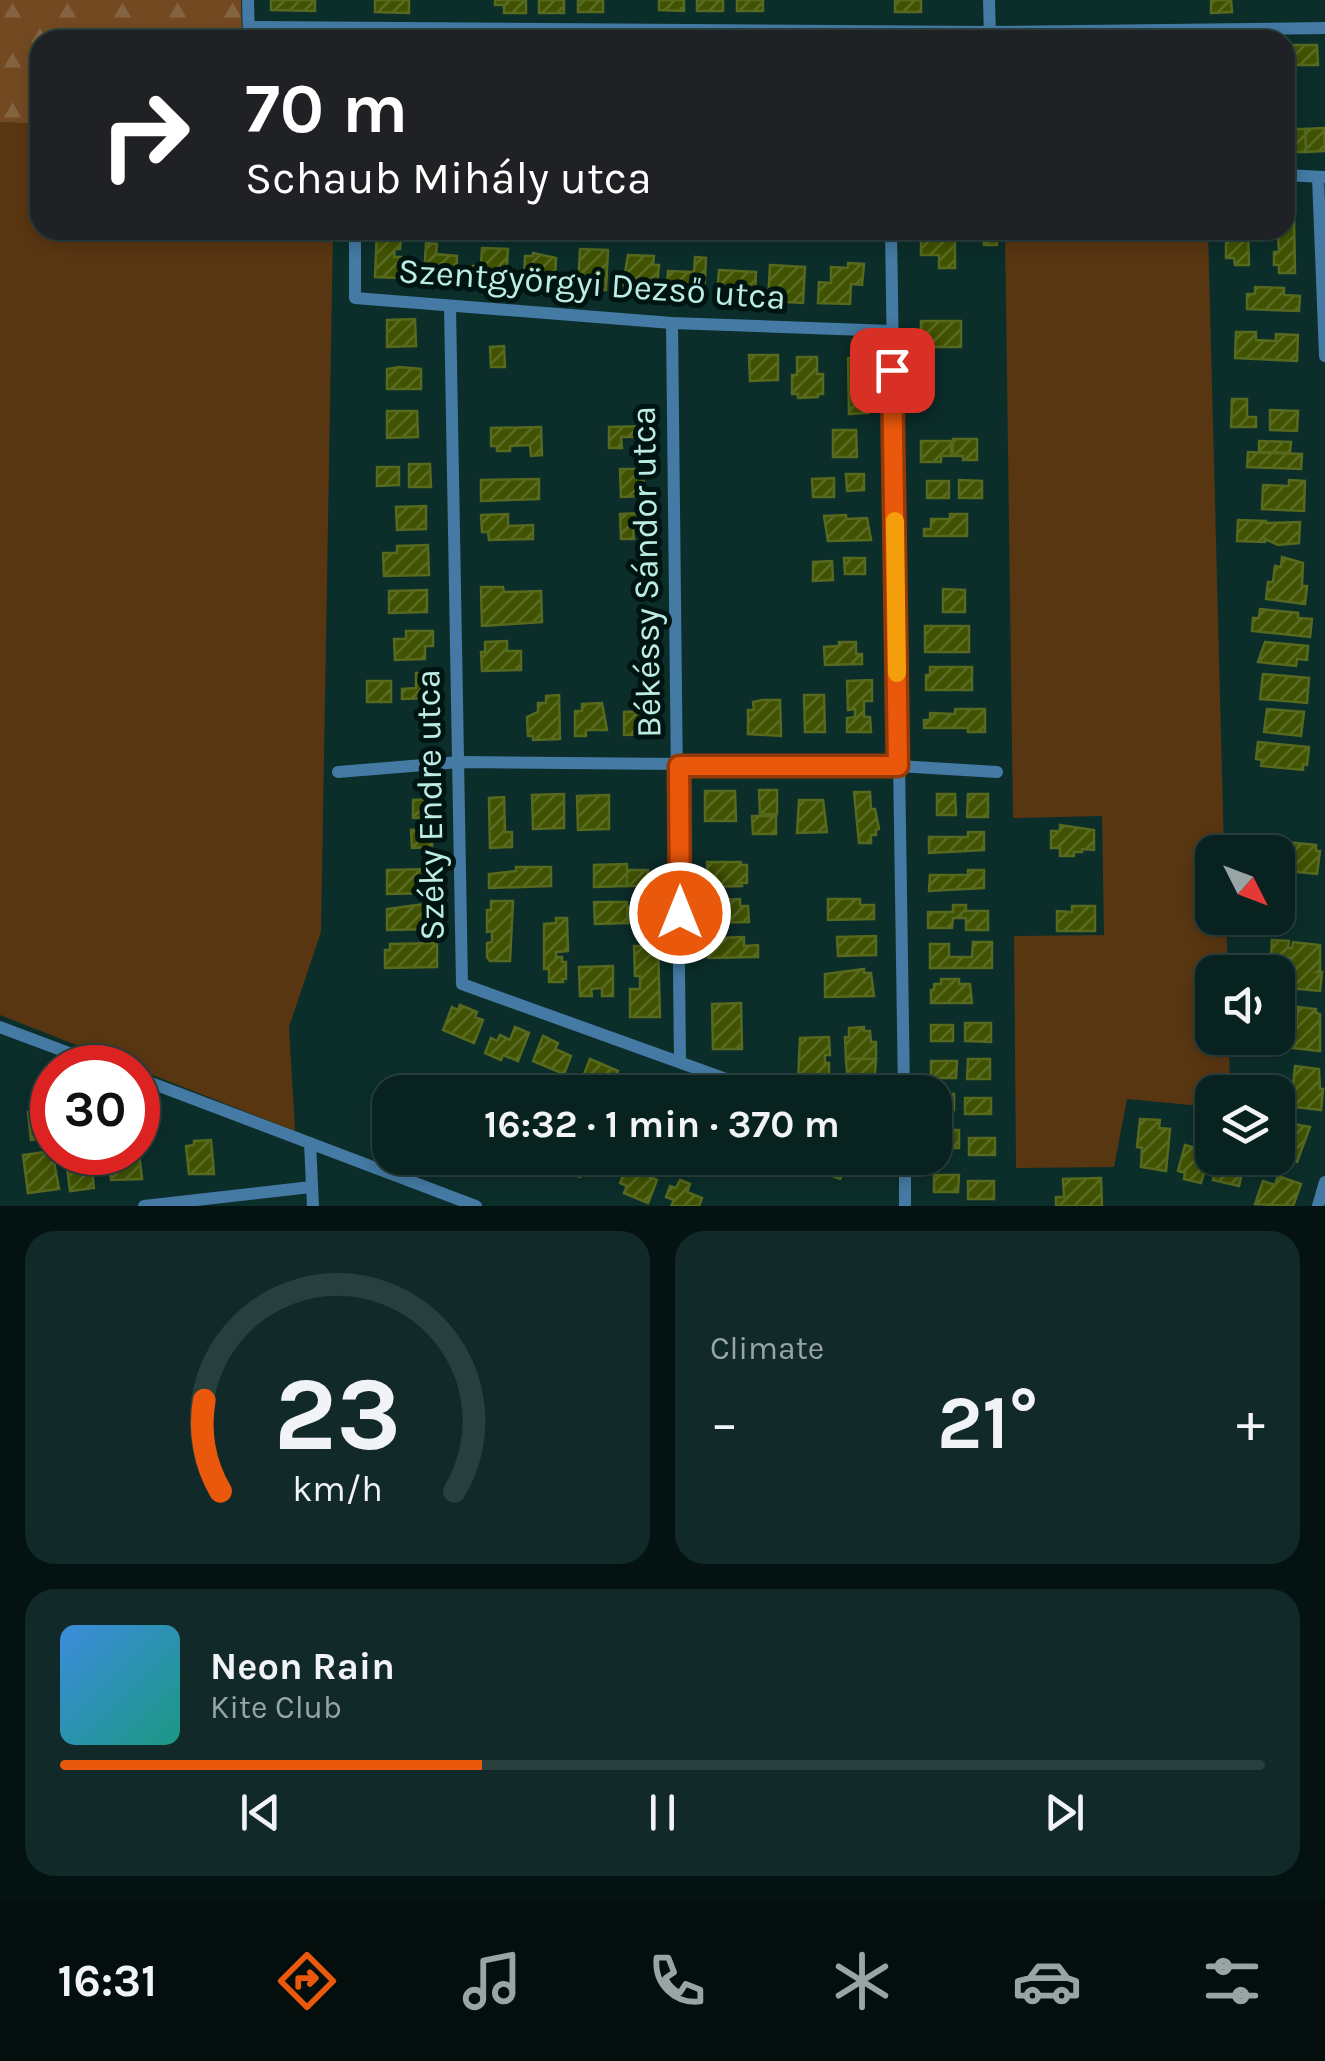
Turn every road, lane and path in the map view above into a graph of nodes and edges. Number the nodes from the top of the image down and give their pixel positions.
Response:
1 (248, 0) edge
2 (989, 0) edge
3 (1325, 28) edge
4 (249, 30) edge
5 (990, 30) edge
6 (1241, 30) edge
7 (1295, 176) edge
8 (1322, 177) edge
9 (356, 240) edge
10 (891, 240) edge
11 (450, 306) junction
12 (672, 322) junction
13 (892, 331) junction
14 (1325, 356) edge
15 (460, 762) junction
16 (679, 766) junction
17 (898, 766) junction
18 (338, 772) dead end
19 (997, 772) dead end
20 (0, 1027) edge
21 (48, 1045) edge
22 (680, 1060) junction
23 (718, 1075) edge
24 (904, 1075) edge
25 (160, 1086) edge
26 (310, 1143) junction
27 (904, 1175) edge
28 (1325, 1182) edge
29 (311, 1188) junction
30 (144, 1206) edge
31 (313, 1206) edge
32 (476, 1206) edge
33 (905, 1206) edge
34 (1318, 1206) edge

1 - 4 street
2 - 5 street
3 - 6 street
7 - 8 street
8 - 14 street
9 - 11 street, Szentgyörgyi Dezső utca
10 - 13 street
11 - 12 street, Szentgyörgyi Dezső utca
11 - 15 street, Széky Endre utca
12 - 13 street, Szentgyörgyi Dezső utca
12 - 16 street, Békéssy Sándor utca
13 - 17 street
15 - 16 street
15 - 18 street
15 - 22 street, Széky Endre utca
16 - 17 street
16 - 22 street, Békéssy Sándor utca
17 - 19 street
17 - 24 street
20 - 21 street
22 - 23 street, Széky Endre utca
25 - 26 street
26 - 29 street
26 - 32 street
27 - 33 street
28 - 34 street
29 - 30 street
29 - 31 street

